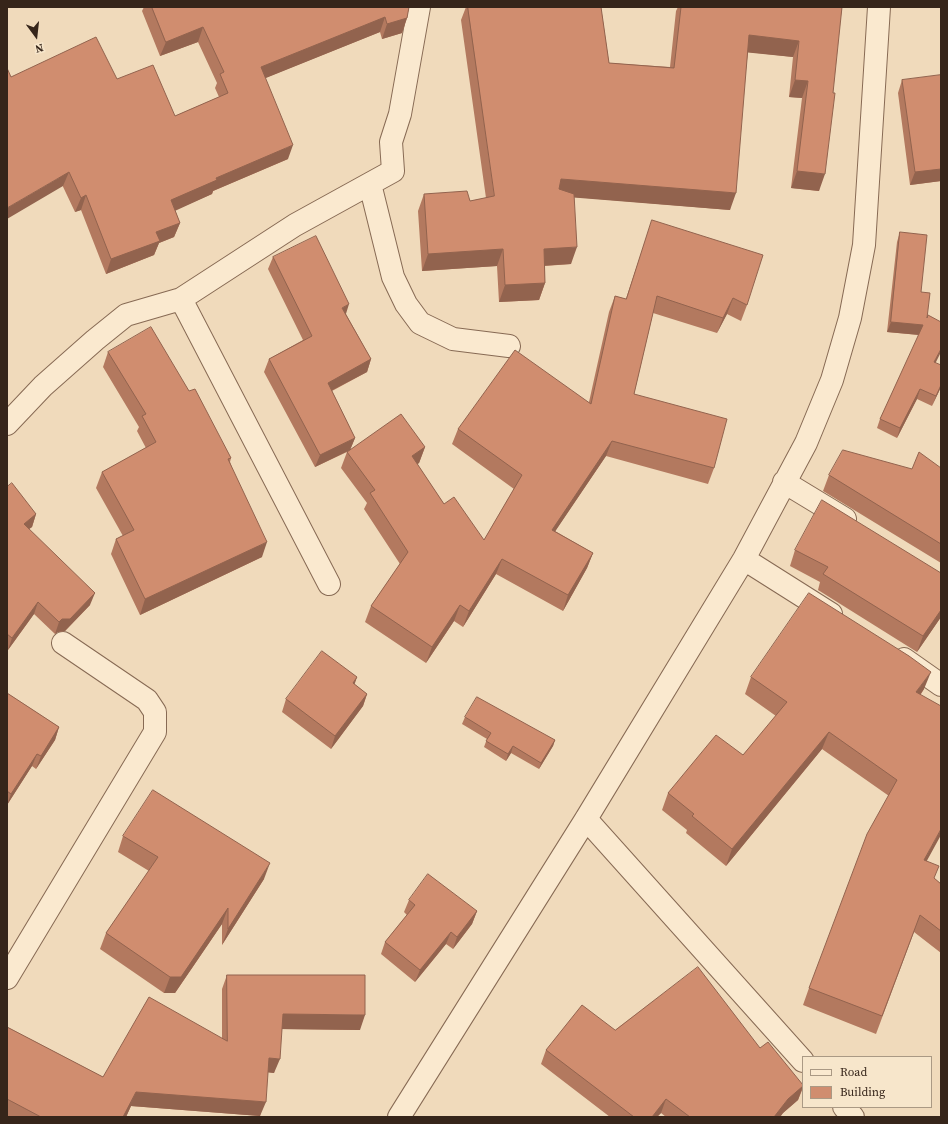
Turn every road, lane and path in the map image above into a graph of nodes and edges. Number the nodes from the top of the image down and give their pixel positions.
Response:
1 (419, 7) edge
2 (879, 7) edge
3 (370, 184) junction
4 (181, 299) junction
5 (509, 346) dead end
6 (7, 424) edge
7 (784, 482) junction
8 (859, 528) edge
9 (744, 559) junction
10 (329, 584) dead end
11 (845, 622) edge
12 (63, 643) dead end
13 (885, 648) edge
14 (938, 676) edge
15 (586, 819) junction
16 (7, 978) edge
17 (802, 1060) edge
18 (845, 1108) edge
19 (399, 1117) edge
20 (853, 1117) edge

1 - 3 street
2 - 7 street
3 - 4 street
3 - 5 street
4 - 6 street
4 - 10 street
7 - 8 street
7 - 9 street
9 - 11 street
9 - 15 street
12 - 16 street
13 - 14 street
15 - 17 street
15 - 19 street
18 - 20 street

